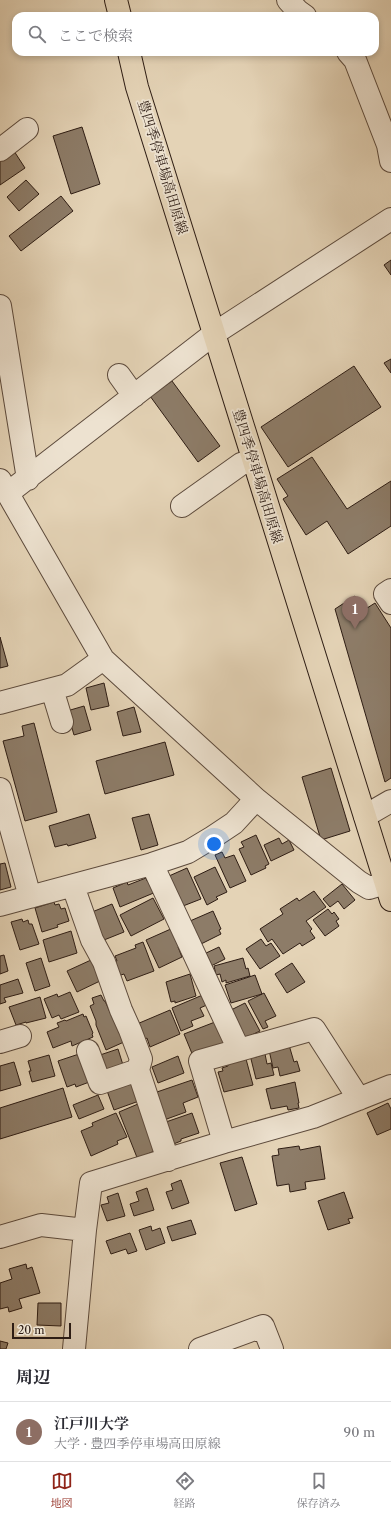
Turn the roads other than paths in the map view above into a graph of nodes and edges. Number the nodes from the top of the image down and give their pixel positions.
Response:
1 (116, 0) edge
2 (288, 0) edge
3 (119, 12) edge
4 (299, 12) edge
5 (130, 56) edge
6 (352, 56) edge
7 (28, 129) dead end
8 (0, 150) edge
9 (391, 161) edge
10 (391, 219) edge
11 (0, 306) edge
12 (215, 333) junction
13 (119, 375) dead end
14 (134, 396) junction
15 (253, 461) junction
16 (28, 479) junction
17 (4, 486) edge
18 (182, 506) dead end
19 (391, 590) edge
20 (391, 603) edge
21 (102, 659) junction
22 (52, 689) junction
23 (0, 703) edge
24 (62, 722) dead end
25 (0, 789) edge
26 (256, 799) junction
27 (391, 801) edge
28 (365, 816) junction
29 (152, 864) junction
30 (387, 879) edge
31 (73, 886) junction
32 (30, 897) junction
33 (0, 906) edge
34 (239, 1050) junction
35 (88, 1051) dead end
36 (138, 1070) junction
37 (391, 1086) edge
38 (360, 1099) junction
39 (224, 1142) junction
40 (168, 1160) junction
41 (85, 1230) junction
42 (0, 1237) edge
43 (74, 1349) edge
44 (200, 1349) edge
45 (272, 1349) edge

1 - 3 main road
2 - 4 street
5 - 12 main road, 豊四季停車場高田原線
6 - 9 street
7 - 8 street
10 - 12 street
11 - 16 street
12 - 14 street
12 - 15 main road, 豊四季停車場高田原線
13 - 14 street
14 - 16 street
15 - 18 street
15 - 28 main road, 豊四季停車場高田原線
16 - 17 street
17 - 21 street
19 - 20 street
21 - 22 street
21 - 26 street
22 - 23 street
22 - 24 street
25 - 32 street
26 - 29 street
26 - 30 street
27 - 28 street
28 - 30 main road, 豊四季停車場高田原線
29 - 31 street
29 - 34 street
31 - 32 street
31 - 36 street
32 - 33 street
34 - 38 street
34 - 39 street
35 - 36 street
36 - 40 street
37 - 38 street
38 - 39 street
39 - 40 street
40 - 41 street
41 - 42 street
41 - 43 street
44 - 45 street

